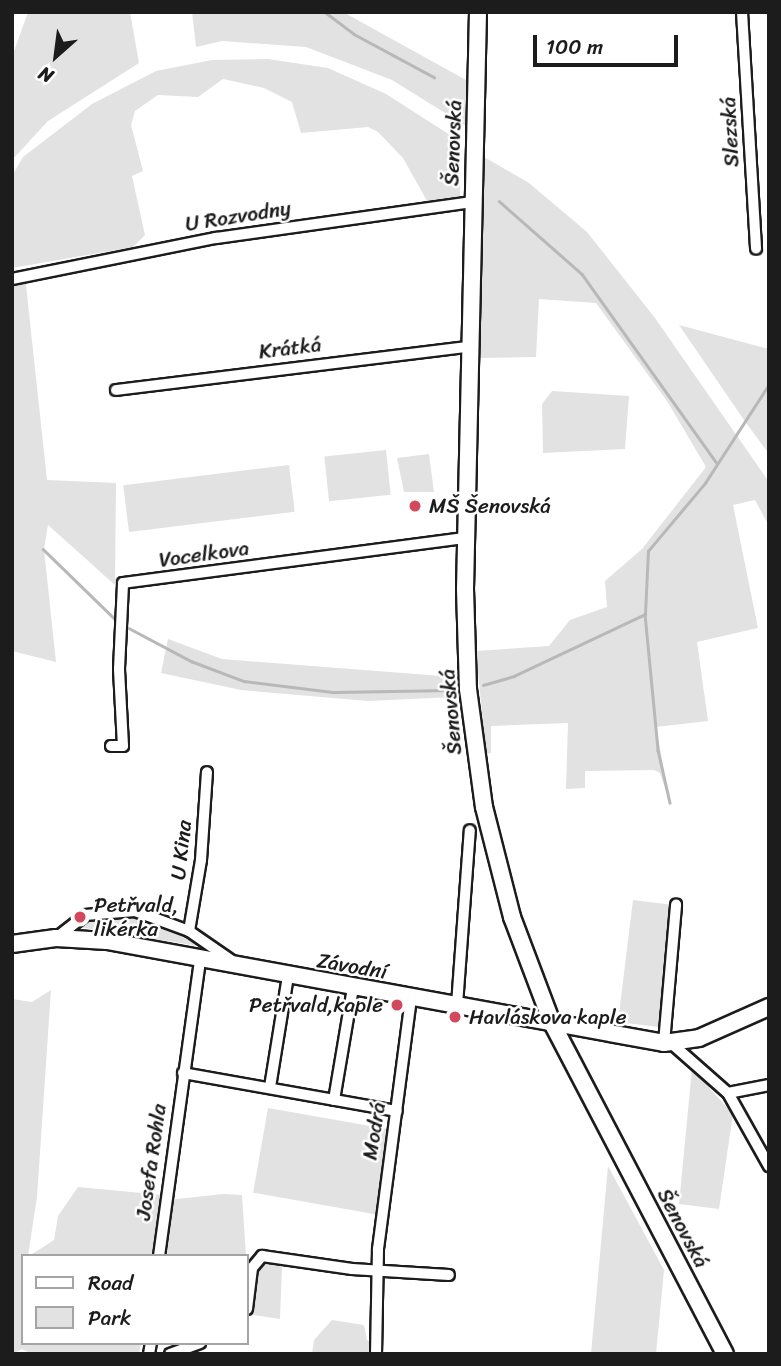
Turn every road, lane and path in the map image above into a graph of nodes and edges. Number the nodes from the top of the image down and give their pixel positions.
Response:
1 (478, 12) edge
2 (742, 12) edge
3 (472, 202) junction
4 (756, 249) dead end
5 (12, 279) edge
6 (468, 347) junction
7 (116, 390) dead end
8 (465, 538) junction
9 (111, 746) dead end
10 (207, 772) dead end
11 (470, 830) dead end
12 (676, 905) dead end
13 (189, 931) junction
14 (56, 938) junction
15 (12, 944) edge
16 (200, 959) junction
17 (240, 967) junction
18 (288, 976) junction
19 (353, 988) junction
20 (411, 998) junction
21 (457, 1005) junction
22 (769, 1007) edge
23 (552, 1023) junction
24 (668, 1043) junction
25 (183, 1073) junction
26 (769, 1085) edge
27 (270, 1087) junction
28 (728, 1093) junction
29 (334, 1100) junction
30 (397, 1111) junction
31 (769, 1166) edge
32 (159, 1254) edge
33 (377, 1271) junction
34 (449, 1275) dead end
35 (248, 1303) edge
36 (195, 1345) edge
37 (170, 1354) edge
38 (376, 1354) edge
39 (725, 1354) edge

1 - 3 main road, Šenovská
2 - 4 street, Slezská
3 - 5 street, U Rozvodny
3 - 6 main road, Šenovská
6 - 7 street, Krátká
6 - 8 main road, Šenovská
8 - 9 street, Vocelkova
8 - 23 main road, Šenovská
10 - 13 street, U Kina
11 - 21 street
12 - 24 street
13 - 14 street, Závodní
13 - 17 street, Závodní
14 - 15 main road, Závodní
14 - 16 main road, Závodní
16 - 17 main road, Závodní
16 - 25 street, Josefa Rohla
17 - 18 main road, Závodní
18 - 19 main road, Závodní
18 - 27 street
19 - 20 main road, Závodní
19 - 29 street
20 - 21 main road, Závodní
20 - 30 street, Modrá
21 - 23 main road, Závodní
22 - 24 main road
23 - 24 main road, Závodní
23 - 39 main road, Šenovská
24 - 28 street
25 - 27 street
25 - 32 street, Josefa Rohla
26 - 28 street
27 - 29 street
28 - 31 street
29 - 30 street
30 - 33 street, Modrá
33 - 34 street
33 - 35 street
33 - 38 street, Modrá
36 - 37 street

